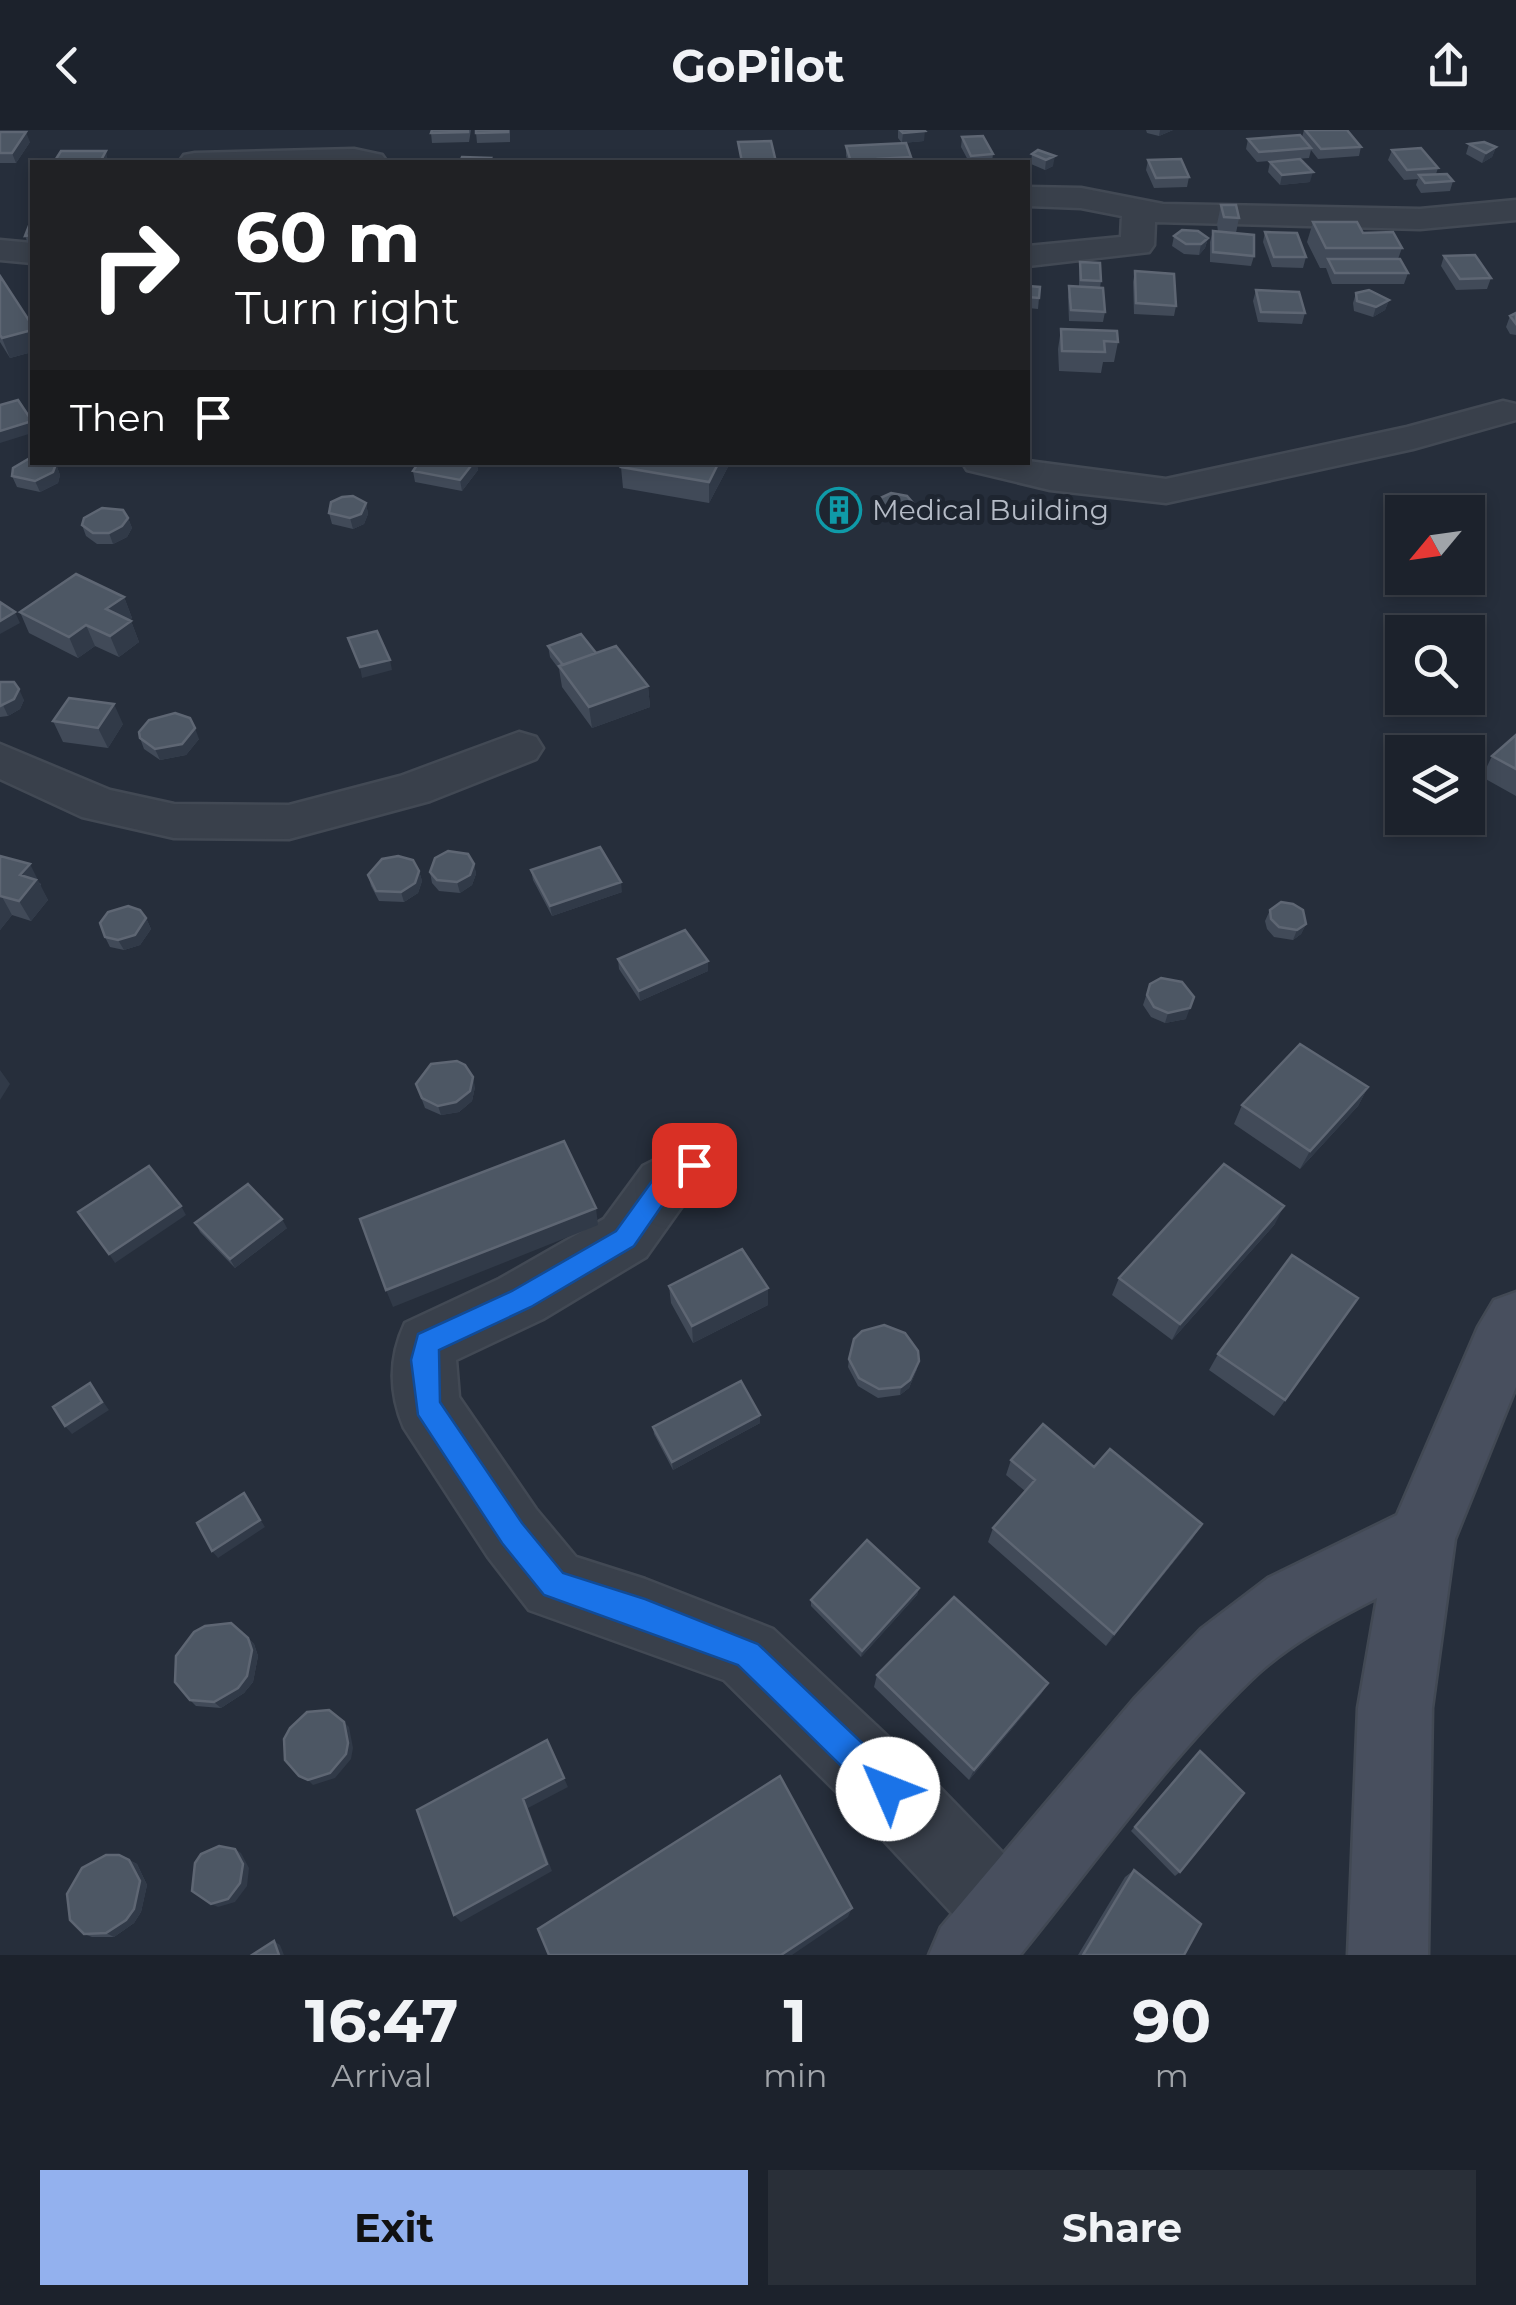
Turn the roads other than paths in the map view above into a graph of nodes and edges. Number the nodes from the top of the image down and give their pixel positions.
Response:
1 (274, 160) edge
2 (362, 160) edge
3 (1030, 197) edge
4 (1138, 209) junction
5 (1516, 210) edge
6 (0, 250) edge
7 (30, 253) edge
8 (1030, 256) edge
9 (1503, 412) dead end
10 (994, 465) edge
11 (519, 748) dead end
12 (0, 760) edge
13 (694, 1165) dead end
14 (1516, 1320) edge
15 (1422, 1539) junction
16 (986, 1933) edge
17 (1388, 1955) edge

1 - 2 street
3 - 4 street
4 - 5 street
4 - 8 street
6 - 7 street
9 - 10 street
11 - 12 street
13 - 16 street
14 - 15 main road
15 - 16 main road
15 - 17 main road

